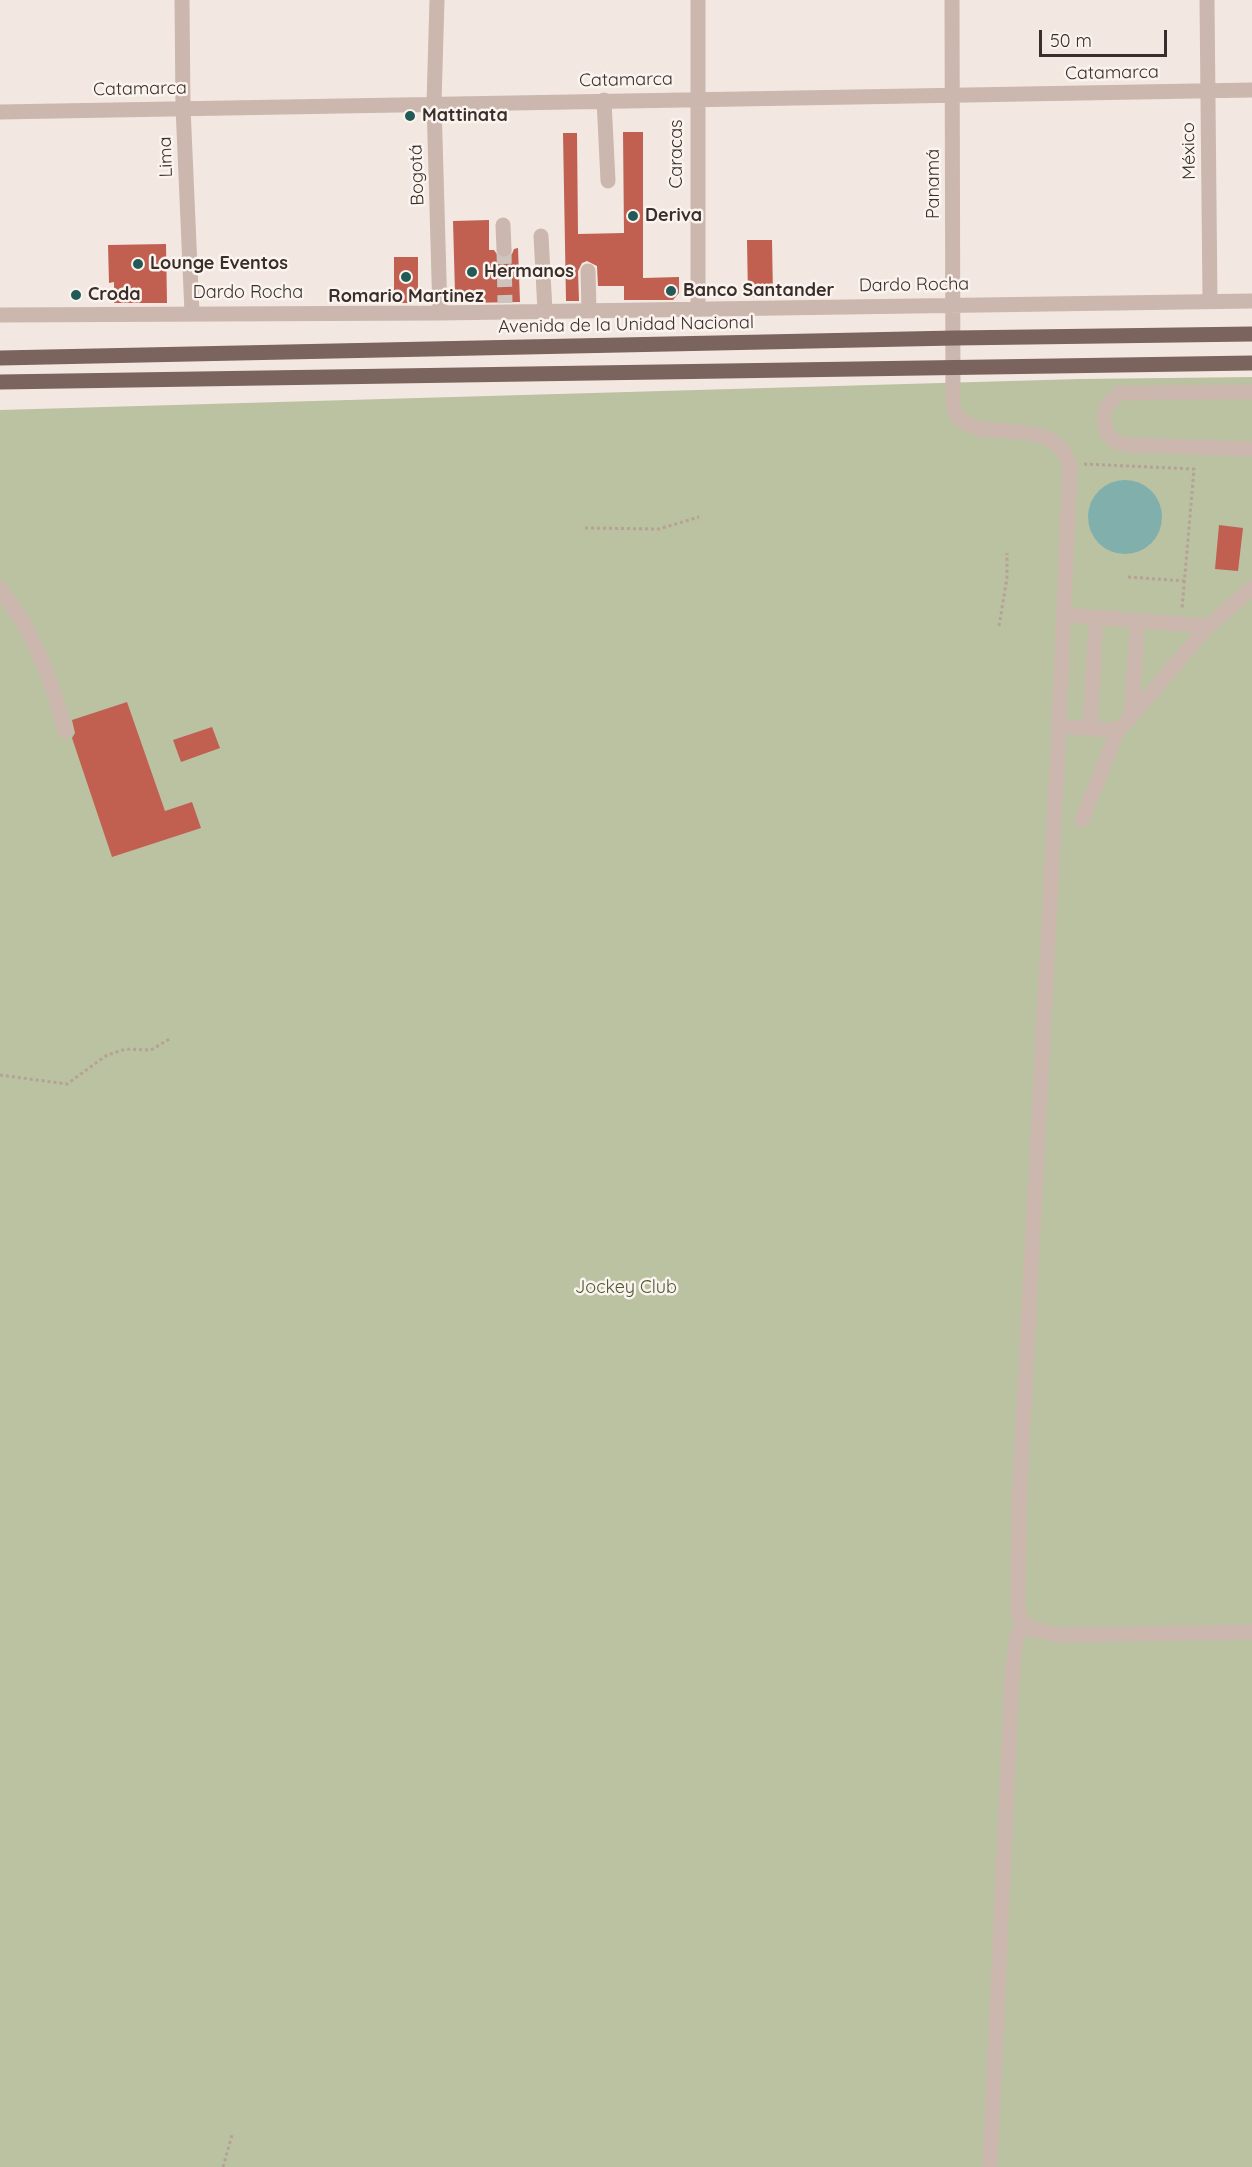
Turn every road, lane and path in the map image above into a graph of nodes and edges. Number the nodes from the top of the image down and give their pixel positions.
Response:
1 (182, 0) edge
2 (437, 0) edge
3 (698, 0) edge
4 (952, 0) edge
5 (1207, 0) edge
6 (1252, 90) edge
7 (1208, 91) junction
8 (953, 95) junction
9 (696, 99) junction
10 (604, 100) junction
11 (435, 103) junction
12 (183, 107) junction
13 (0, 112) edge
14 (608, 181) dead end
15 (503, 225) dead end
16 (541, 236) dead end
17 (504, 249) tunnel mouth
18 (588, 270) dead end
19 (1210, 301) junction
20 (1252, 301) edge
21 (954, 303) junction
22 (698, 307) junction
23 (589, 310) junction
24 (544, 311) junction
25 (192, 313) junction
26 (441, 313) junction
27 (0, 315) edge
28 (1252, 334) edge
29 (955, 338) junction
30 (0, 358) edge
31 (1252, 363) edge
32 (954, 368) junction
33 (0, 382) edge
34 (1252, 392) edge
35 (1252, 449) edge
36 (1070, 464) junction
37 (699, 517) dead end
38 (585, 528) dead end
39 (1006, 553) dead end
40 (1128, 577) dead end
41 (1185, 581) junction
42 (0, 588) edge
43 (1252, 588) edge
44 (1065, 615) junction
45 (1096, 617) junction
46 (1138, 620) junction
47 (1181, 623) junction
48 (999, 626) dead end
49 (1208, 626) junction
50 (1131, 717) junction
51 (1059, 726) junction
52 (1090, 728) junction
53 (1118, 729) junction
54 (65, 731) dead end
55 (1082, 820) dead end
56 (171, 1038) dead end
57 (0, 1075) edge
58 (1022, 1622) junction
59 (1252, 1632) edge
60 (232, 2135) dead end
61 (224, 2167) edge
62 (990, 2167) edge

1 - 12 street, Lima
2 - 11 street, Bogotá
3 - 9 street, Caracas
4 - 8 street, Panamá
5 - 7 street, México
6 - 7 street, Catamarca
7 - 8 street, Catamarca
7 - 19 street, México
8 - 9 street, Catamarca
8 - 21 street, Panamá
9 - 10 street, Catamarca
9 - 22 street, Caracas
10 - 11 street, Catamarca
10 - 14 street
11 - 12 street, Catamarca
11 - 26 street, Bogotá
12 - 13 street, Catamarca
12 - 25 street, Lima
15 - 17 street
16 - 24 street
18 - 23 street
19 - 20 street, Dardo Rocha
19 - 21 street, Dardo Rocha
21 - 22 street, Dardo Rocha
21 - 29 street, Panamá
22 - 23 street, Dardo Rocha
23 - 24 street, Dardo Rocha
24 - 26 street, Dardo Rocha
25 - 26 street, Dardo Rocha
25 - 27 street, Dardo Rocha
28 - 29 main road, Avenida de la Unidad Nacional
29 - 30 main road, Avenida de la Unidad Nacional
29 - 32 street, Panamá
31 - 32 main road
32 - 33 main road
32 - 36 street, Panamá
34 - 35 street
36 - 41 path
36 - 44 street
37 - 38 path
39 - 48 path
40 - 41 path
41 - 47 path
42 - 54 street
43 - 49 street
44 - 45 street
44 - 51 street
45 - 46 street
45 - 52 street
46 - 47 street
46 - 50 street
47 - 49 street
49 - 50 street
50 - 53 street
51 - 52 street
51 - 58 street
52 - 53 street
53 - 55 street
56 - 57 path
58 - 59 street
58 - 62 street
60 - 61 path

